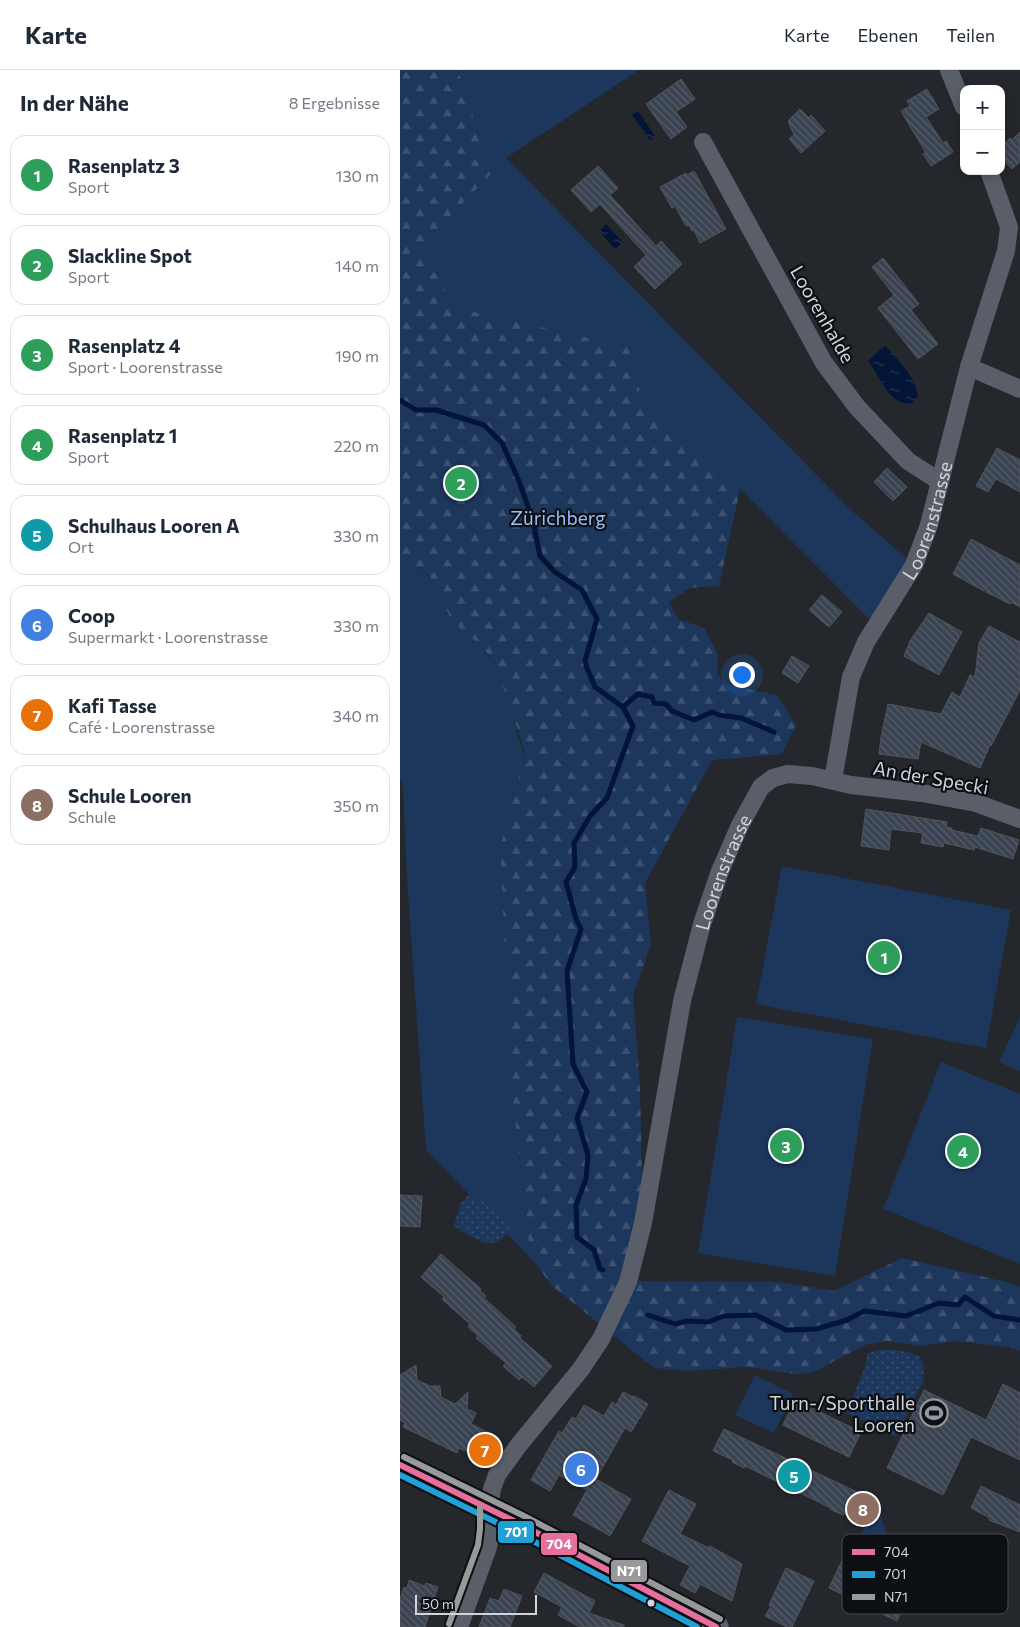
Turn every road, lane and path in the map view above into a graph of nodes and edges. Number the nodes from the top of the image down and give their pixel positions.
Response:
1 (949, 70) edge
2 (960, 97) edge
3 (703, 142) dead end
4 (990, 175) edge
5 (968, 367) junction
6 (1020, 389) edge
7 (939, 481) junction
8 (833, 780) junction
9 (1020, 818) edge
10 (400, 1465) edge
11 (489, 1508) junction
12 (457, 1627) edge
13 (716, 1627) edge

1 - 2 street
3 - 7 street, Loorenhalde
4 - 5 street, Loorenstrasse
5 - 6 street
5 - 7 street, Loorenstrasse
7 - 8 street, Loorenstrasse
8 - 9 street, An der Specki
8 - 11 street, Loorenstrasse
10 - 11 main road
11 - 12 street, Loorenstrasse
11 - 13 main road

